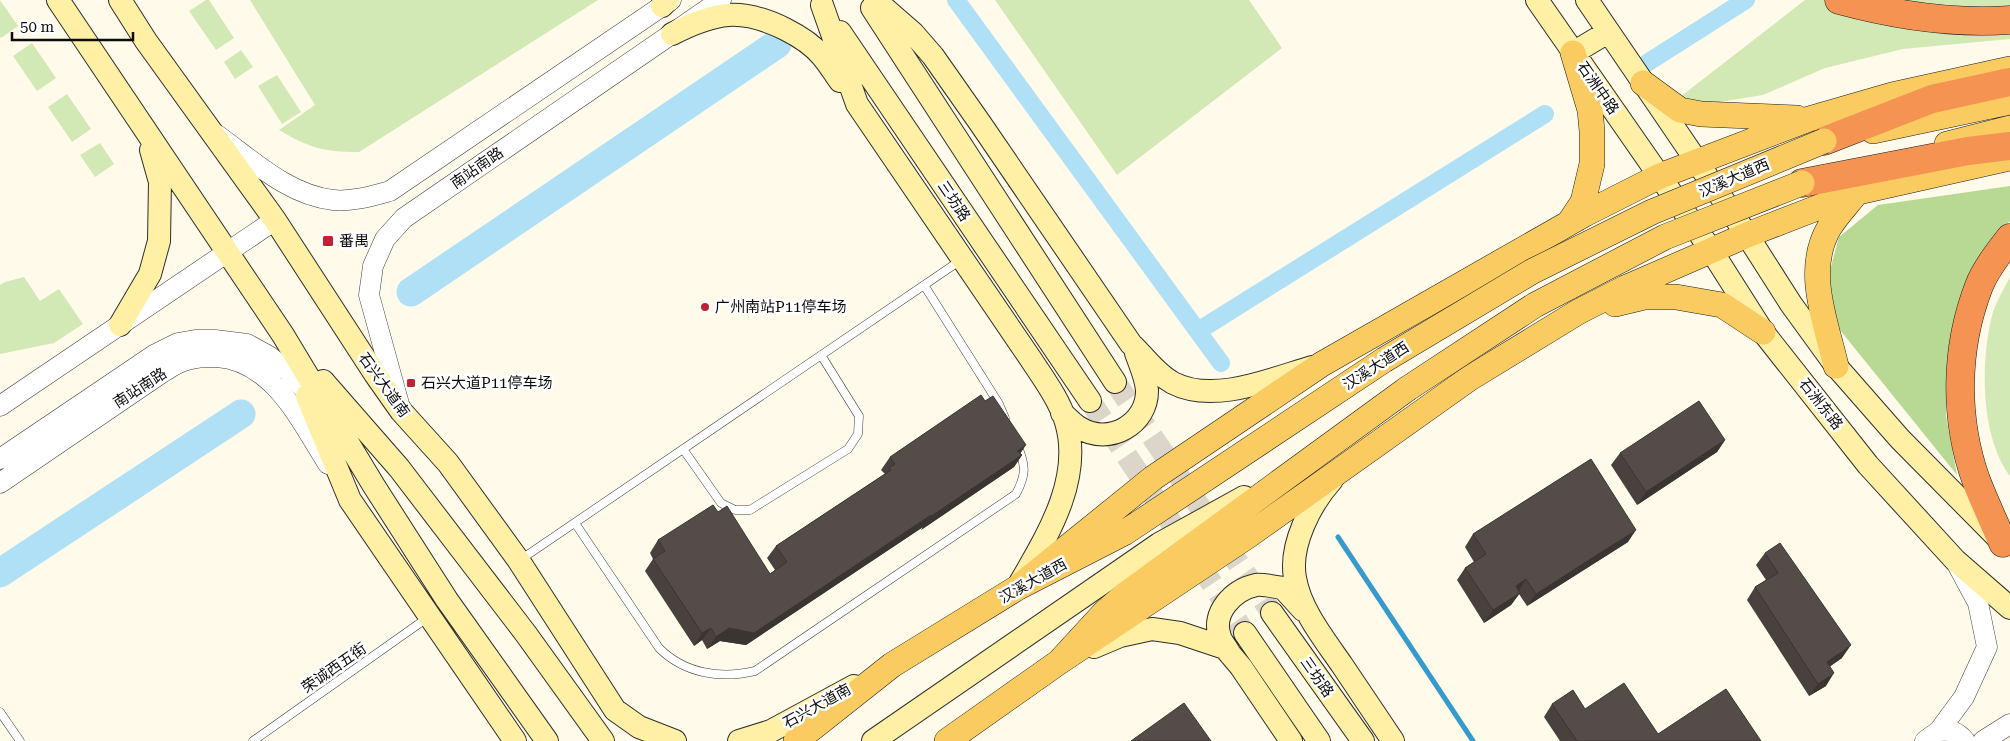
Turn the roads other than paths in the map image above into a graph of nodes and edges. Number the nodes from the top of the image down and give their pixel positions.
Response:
1 (58, 0) edge
2 (120, 0) edge
3 (721, 0) edge
4 (867, 0) edge
5 (875, 0) edge
6 (894, 0) edge
7 (1536, 0) edge
8 (1587, 0) edge
9 (1839, 0) edge
10 (667, 2) edge
11 (820, 3) edge
12 (2010, 20) edge
13 (1608, 32) junction
14 (672, 34) junction
15 (1572, 53) junction
16 (933, 56) junction
17 (2010, 69) edge
18 (2010, 82) edge
19 (1643, 83) junction
20 (2010, 102) edge
21 (856, 104) junction
22 (2010, 128) edge
23 (145, 130) junction
24 (211, 130) junction
25 (1817, 130) junction
26 (2010, 146) edge
27 (2010, 158) edge
28 (1695, 161) junction
29 (1660, 176) junction
30 (1802, 183) junction
31 (1858, 192) junction
32 (1577, 218) junction
33 (275, 220) junction
34 (1747, 235) junction
35 (2010, 238) edge
36 (1712, 250) junction
37 (228, 252) junction
38 (963, 258) junction
39 (924, 285) junction
40 (1625, 288) junction
41 (1578, 312) junction
42 (120, 325) junction
43 (1763, 332) junction
44 (283, 335) junction
45 (1134, 347) junction
46 (821, 355) junction
47 (1322, 364) junction
48 (1836, 366) junction
49 (1115, 382) tunnel mouth
50 (1808, 387) junction
51 (303, 388) junction
52 (1090, 401) tunnel mouth
53 (0, 406) edge
54 (401, 410) junction
55 (1062, 413) junction
56 (1010, 429) edge
57 (342, 434) junction
58 (1014, 438) edge
59 (683, 449) junction
60 (0, 459) edge
61 (1344, 466) junction
62 (1299, 467) junction
63 (0, 483) edge
64 (350, 500) junction
65 (575, 523) junction
66 (2007, 546) edge
67 (1955, 560) junction
68 (519, 561) junction
69 (1017, 588) junction
70 (2010, 608) edge
71 (1272, 613) tunnel mouth
72 (430, 617) junction
73 (1310, 618) junction
74 (1245, 633) tunnel mouth
75 (1230, 654) junction
76 (1059, 662) junction
77 (892, 665) junction
78 (615, 710) junction
79 (0, 712) edge
80 (2010, 724) edge
81 (1932, 736) edge
82 (547, 738) edge
83 (20, 741) edge
84 (253, 741) edge
85 (515, 741) edge
86 (603, 741) edge
87 (612, 741) edge
88 (675, 741) edge
89 (739, 741) edge
90 (796, 741) edge
91 (873, 741) edge
92 (947, 741) edge
93 (1290, 741) edge
94 (1319, 741) edge
95 (1363, 741) edge
96 (1393, 741) edge
97 (1965, 741) edge
98 (1983, 741) edge

1 - 23 main road
2 - 24 main road, 石兴大道南
3 - 14 street, 南站南路
4 - 49 main road
5 - 16 main road
6 - 16 main road
7 - 15 main road, 石洲中路
8 - 13 main road
9 - 12 highway
10 - 24 street, 南站南路
11 - 21 main road
11 - 52 main road, 三坊路
13 - 15 main road
13 - 19 main road
14 - 21 main road
14 - 54 street, 南站南路
15 - 29 main road, 石洲中路
15 - 32 main road
16 - 45 main road
17 - 25 main road
18 - 25 highway
19 - 25 main road
19 - 28 main road
20 - 25 main road, 汉溪大道西
21 - 38 main road
22 - 30 main road, 汉溪大道西
23 - 37 main road
23 - 42 main road
24 - 33 main road, 石兴大道南
25 - 28 main road
25 - 69 main road, 汉溪大道西, bridge
26 - 30 highway
27 - 31 main road
28 - 29 main road
28 - 34 main road
29 - 32 main road
29 - 36 main road, 石洲东路
30 - 62 main road, 汉溪大道西, bridge
31 - 34 main road
31 - 48 main road
32 - 40 main road
32 - 47 main road
33 - 37 street
33 - 54 main road, 石兴大道南
34 - 36 main road
34 - 48 main road
35 - 66 highway
36 - 40 main road
36 - 43 main road, 石洲东路
37 - 42 street
37 - 44 main road
38 - 39 lane
38 - 55 main road
39 - 46 lane
39 - 56 lane
40 - 41 main road
41 - 43 main road
41 - 61 main road
42 - 53 street
43 - 50 main road, 石洲东路
44 - 51 main road
44 - 57 main road
44 - 86 main road
45 - 47 main road
45 - 55 main road
46 - 59 lane
46 - 59 lane
47 - 69 main road
48 - 50 main road
48 - 66 main road
50 - 67 main road, 石洲东路
51 - 57 street
51 - 60 street
51 - 64 main road
54 - 68 main road, 石兴大道南
55 - 69 main road
57 - 82 main road
58 - 65 lane
59 - 65 lane
61 - 73 main road
61 - 76 main road
62 - 76 main road, 汉溪大道西
62 - 91 main road
63 - 64 street, 南站南路
64 - 72 main road
65 - 68 lane
67 - 70 main road, 石洲东路
67 - 81 street
68 - 78 main road, 石兴大道南
69 - 77 main road, 汉溪大道西
71 - 95 main road, 三坊路
72 - 84 lane, 荣诚西五街
72 - 85 main road
73 - 75 main road
73 - 96 main road
74 - 94 main road
75 - 76 main road
75 - 93 main road
76 - 92 main road, 汉溪大道西
77 - 89 main road, 石兴大道南
77 - 90 main road, 汉溪大道西
78 - 87 main road
78 - 88 main road, 石兴大道南
79 - 83 lane
80 - 98 street
81 - 97 street

